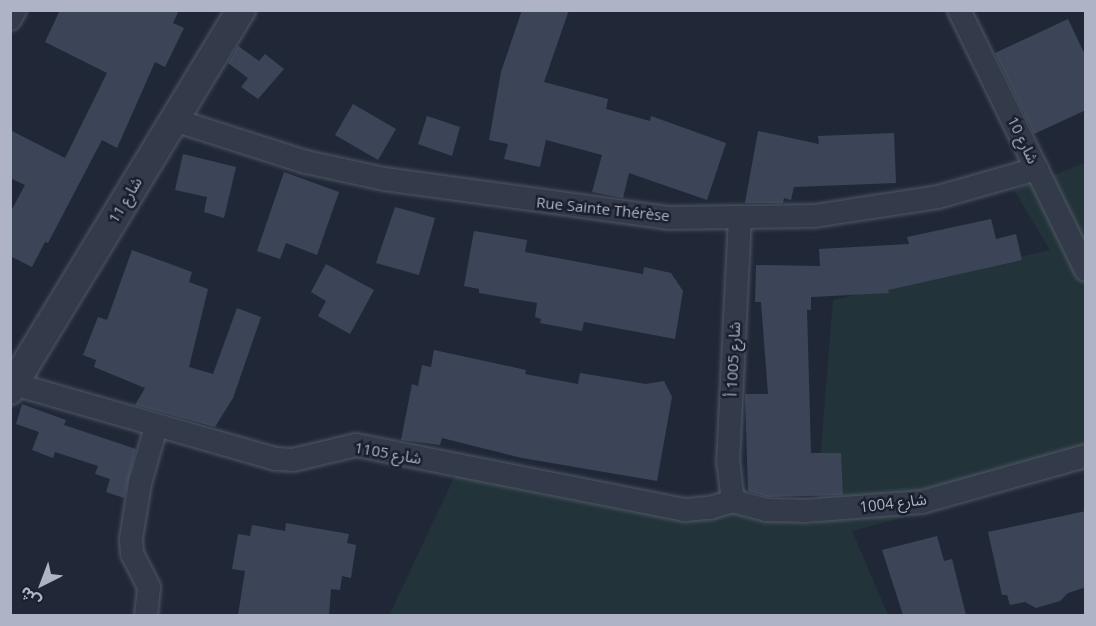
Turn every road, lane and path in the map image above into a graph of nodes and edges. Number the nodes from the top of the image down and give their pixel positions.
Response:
1 (15, 10) edge
2 (241, 10) edge
3 (959, 10) edge
4 (10, 19) edge
5 (174, 120) junction
6 (1038, 170) junction
7 (740, 218) junction
8 (1086, 270) edge
9 (12, 387) edge
10 (156, 427) junction
11 (1086, 456) edge
12 (733, 501) junction
13 (146, 615) edge

1 - 4 street
2 - 5 street, شارع 11
3 - 6 street, شارع 10
5 - 7 street, Rue Sainte Thérèse
5 - 9 street, شارع 11
6 - 7 street, Rue Sainte Thérèse
6 - 8 street, شارع 10
7 - 12 street, شارع 1005 أ
9 - 10 street, شارع 1105
10 - 12 street, شارع 1105
10 - 13 street
11 - 12 street, شارع 1004

